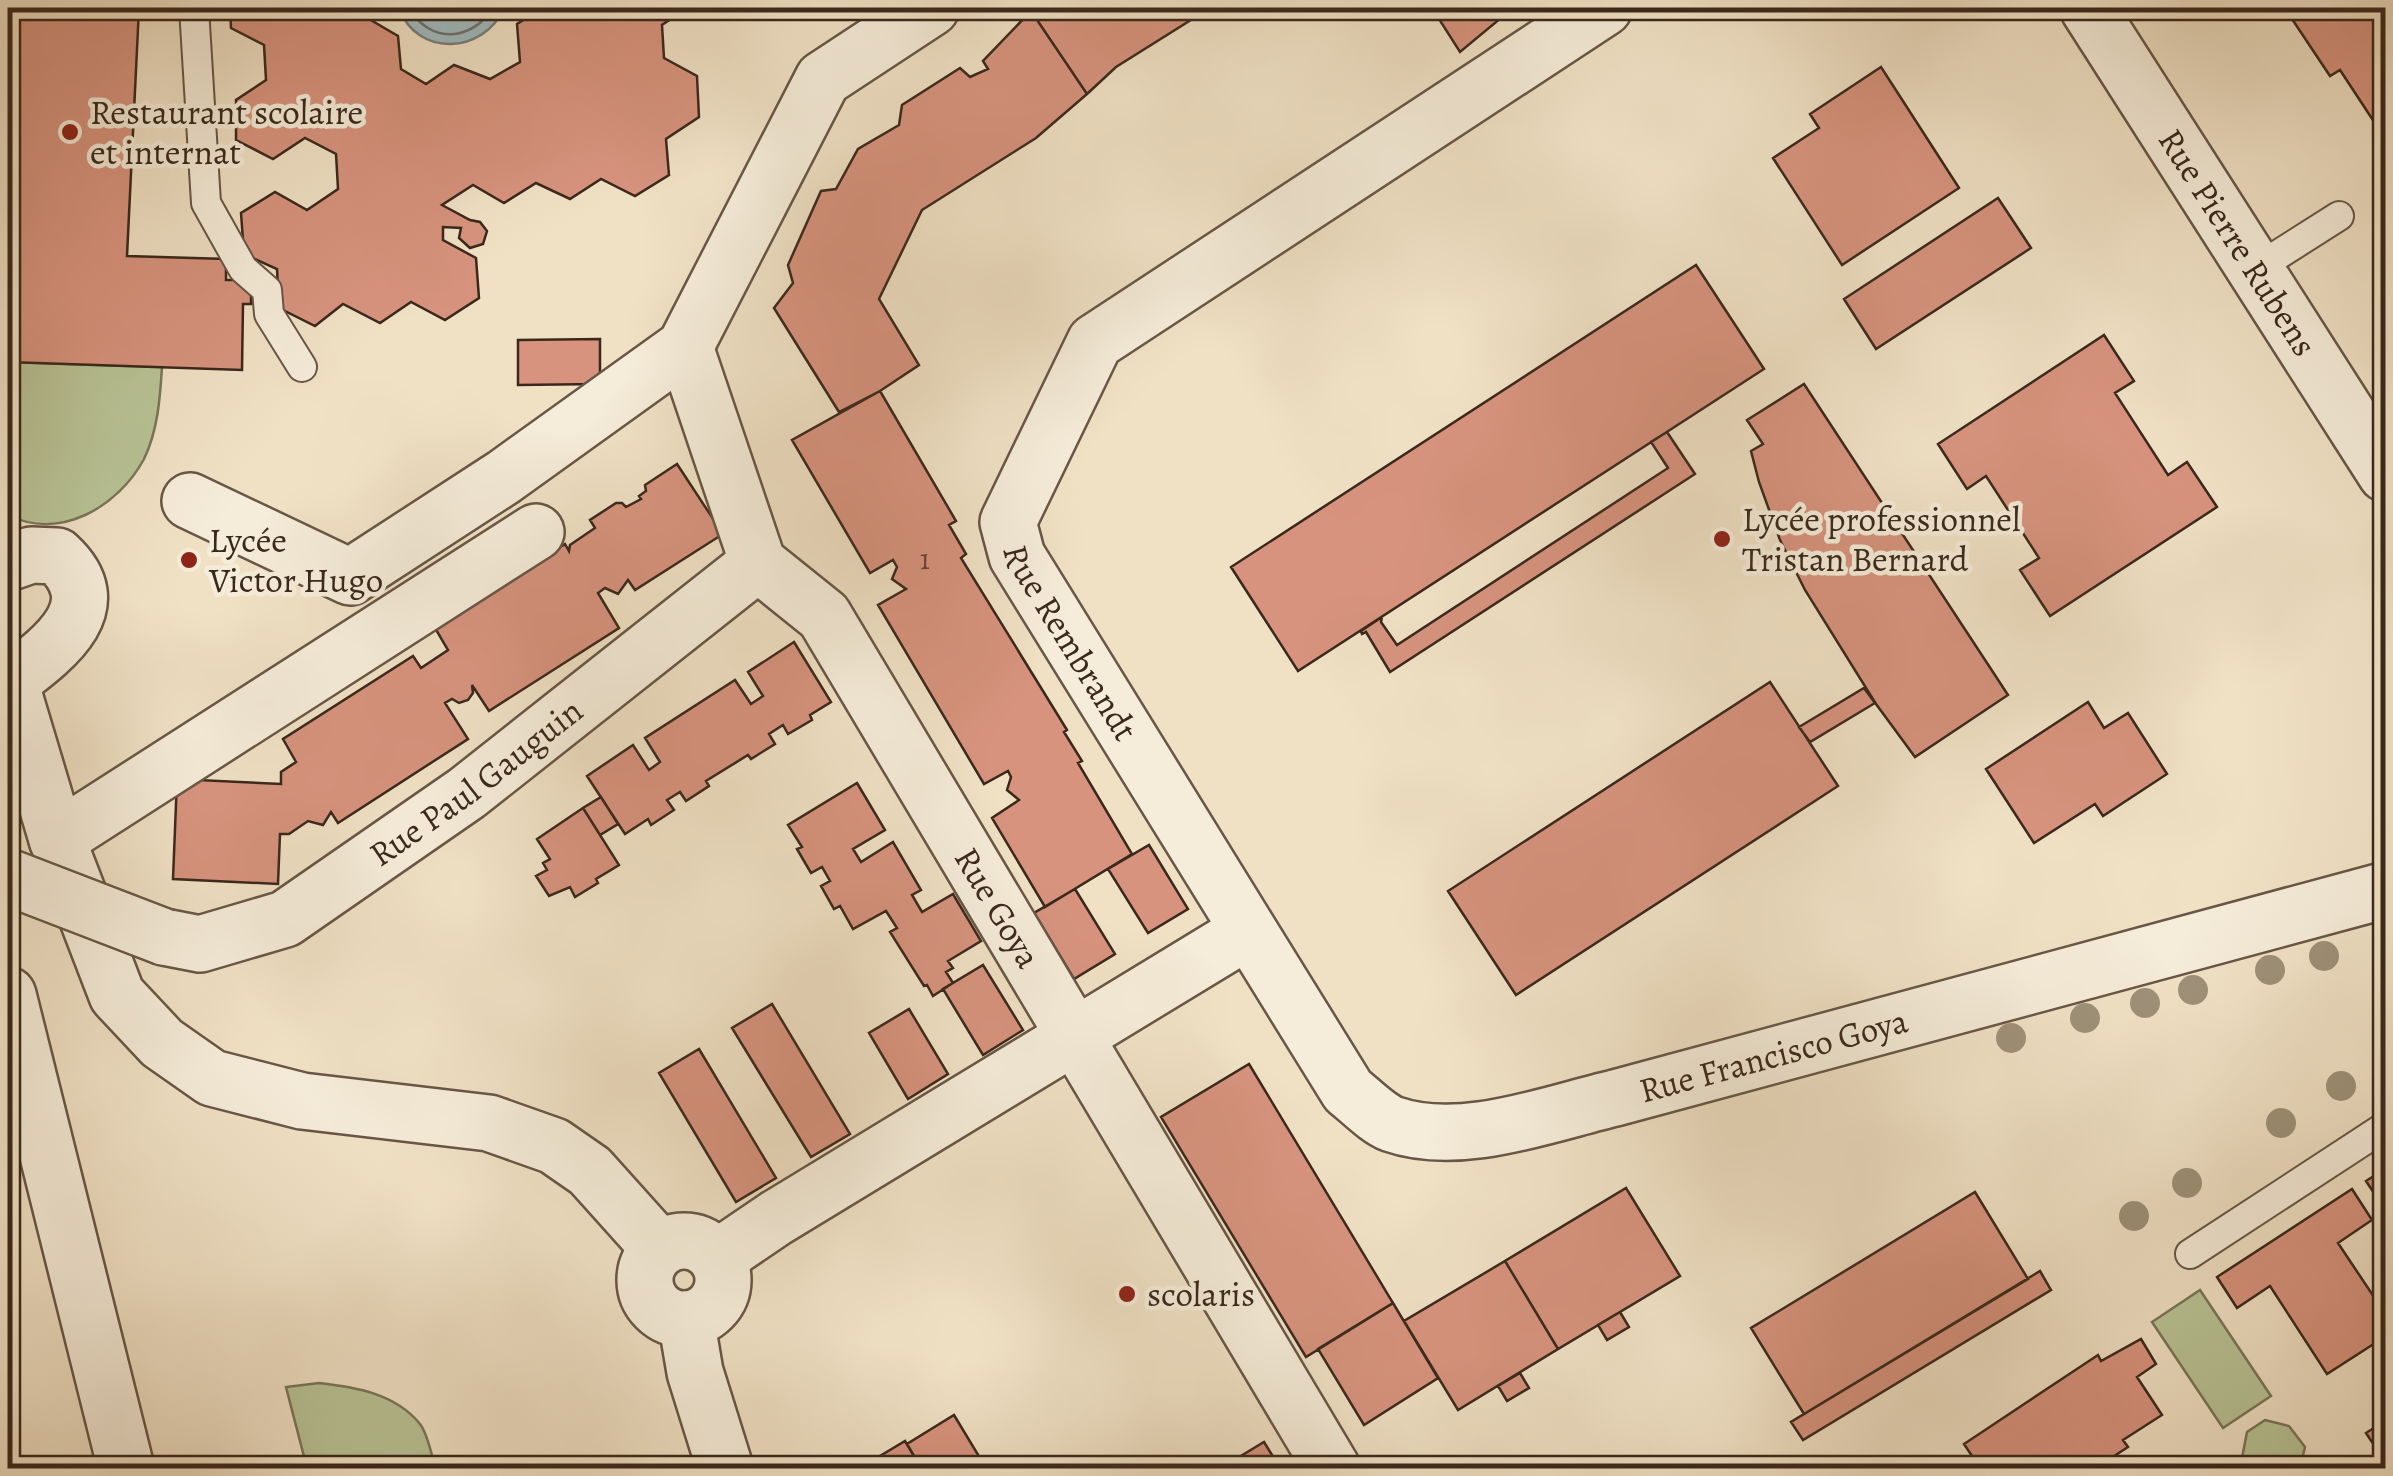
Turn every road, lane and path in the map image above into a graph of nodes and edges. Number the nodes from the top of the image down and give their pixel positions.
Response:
1 (194, 8) edge
2 (931, 8) edge
3 (1604, 8) edge
4 (2088, 8) edge
5 (2338, 216) dead end
6 (2254, 270) junction
7 (684, 347) junction
8 (302, 367) dead end
9 (2386, 474) edge
10 (190, 501) dead end
11 (536, 532) dead end
12 (758, 562) junction
13 (8, 563) edge
14 (9, 678) edge
15 (57, 839) junction
16 (8, 877) edge
17 (2386, 890) edge
18 (1248, 931) junction
19 (8, 995) edge
20 (1074, 1035) junction
21 (2386, 1126) edge
22 (660, 1249) junction
23 (2190, 1254) dead end
24 (718, 1258) junction
25 (686, 1319) junction
26 (126, 1468) edge
27 (725, 1468) edge
28 (1332, 1468) edge

1 - 8 lane
2 - 7 street
3 - 18 street, Rue Rembrandt
4 - 6 street, Rue Pierre Rubens
5 - 6 lane
6 - 9 street, Rue Pierre Rubens
7 - 10 street
7 - 12 street
11 - 15 street
12 - 16 street, Rue Paul Gauguin, bridge
12 - 20 street, Rue Goya
13 - 14 street
14 - 15 street
15 - 22 street
17 - 18 street, Rue Francisco Goya
18 - 20 street
19 - 26 street
20 - 24 street
20 - 28 street, Rue Goya
21 - 23 lane
22 - 24 street
22 - 25 street
24 - 25 street
25 - 27 street

